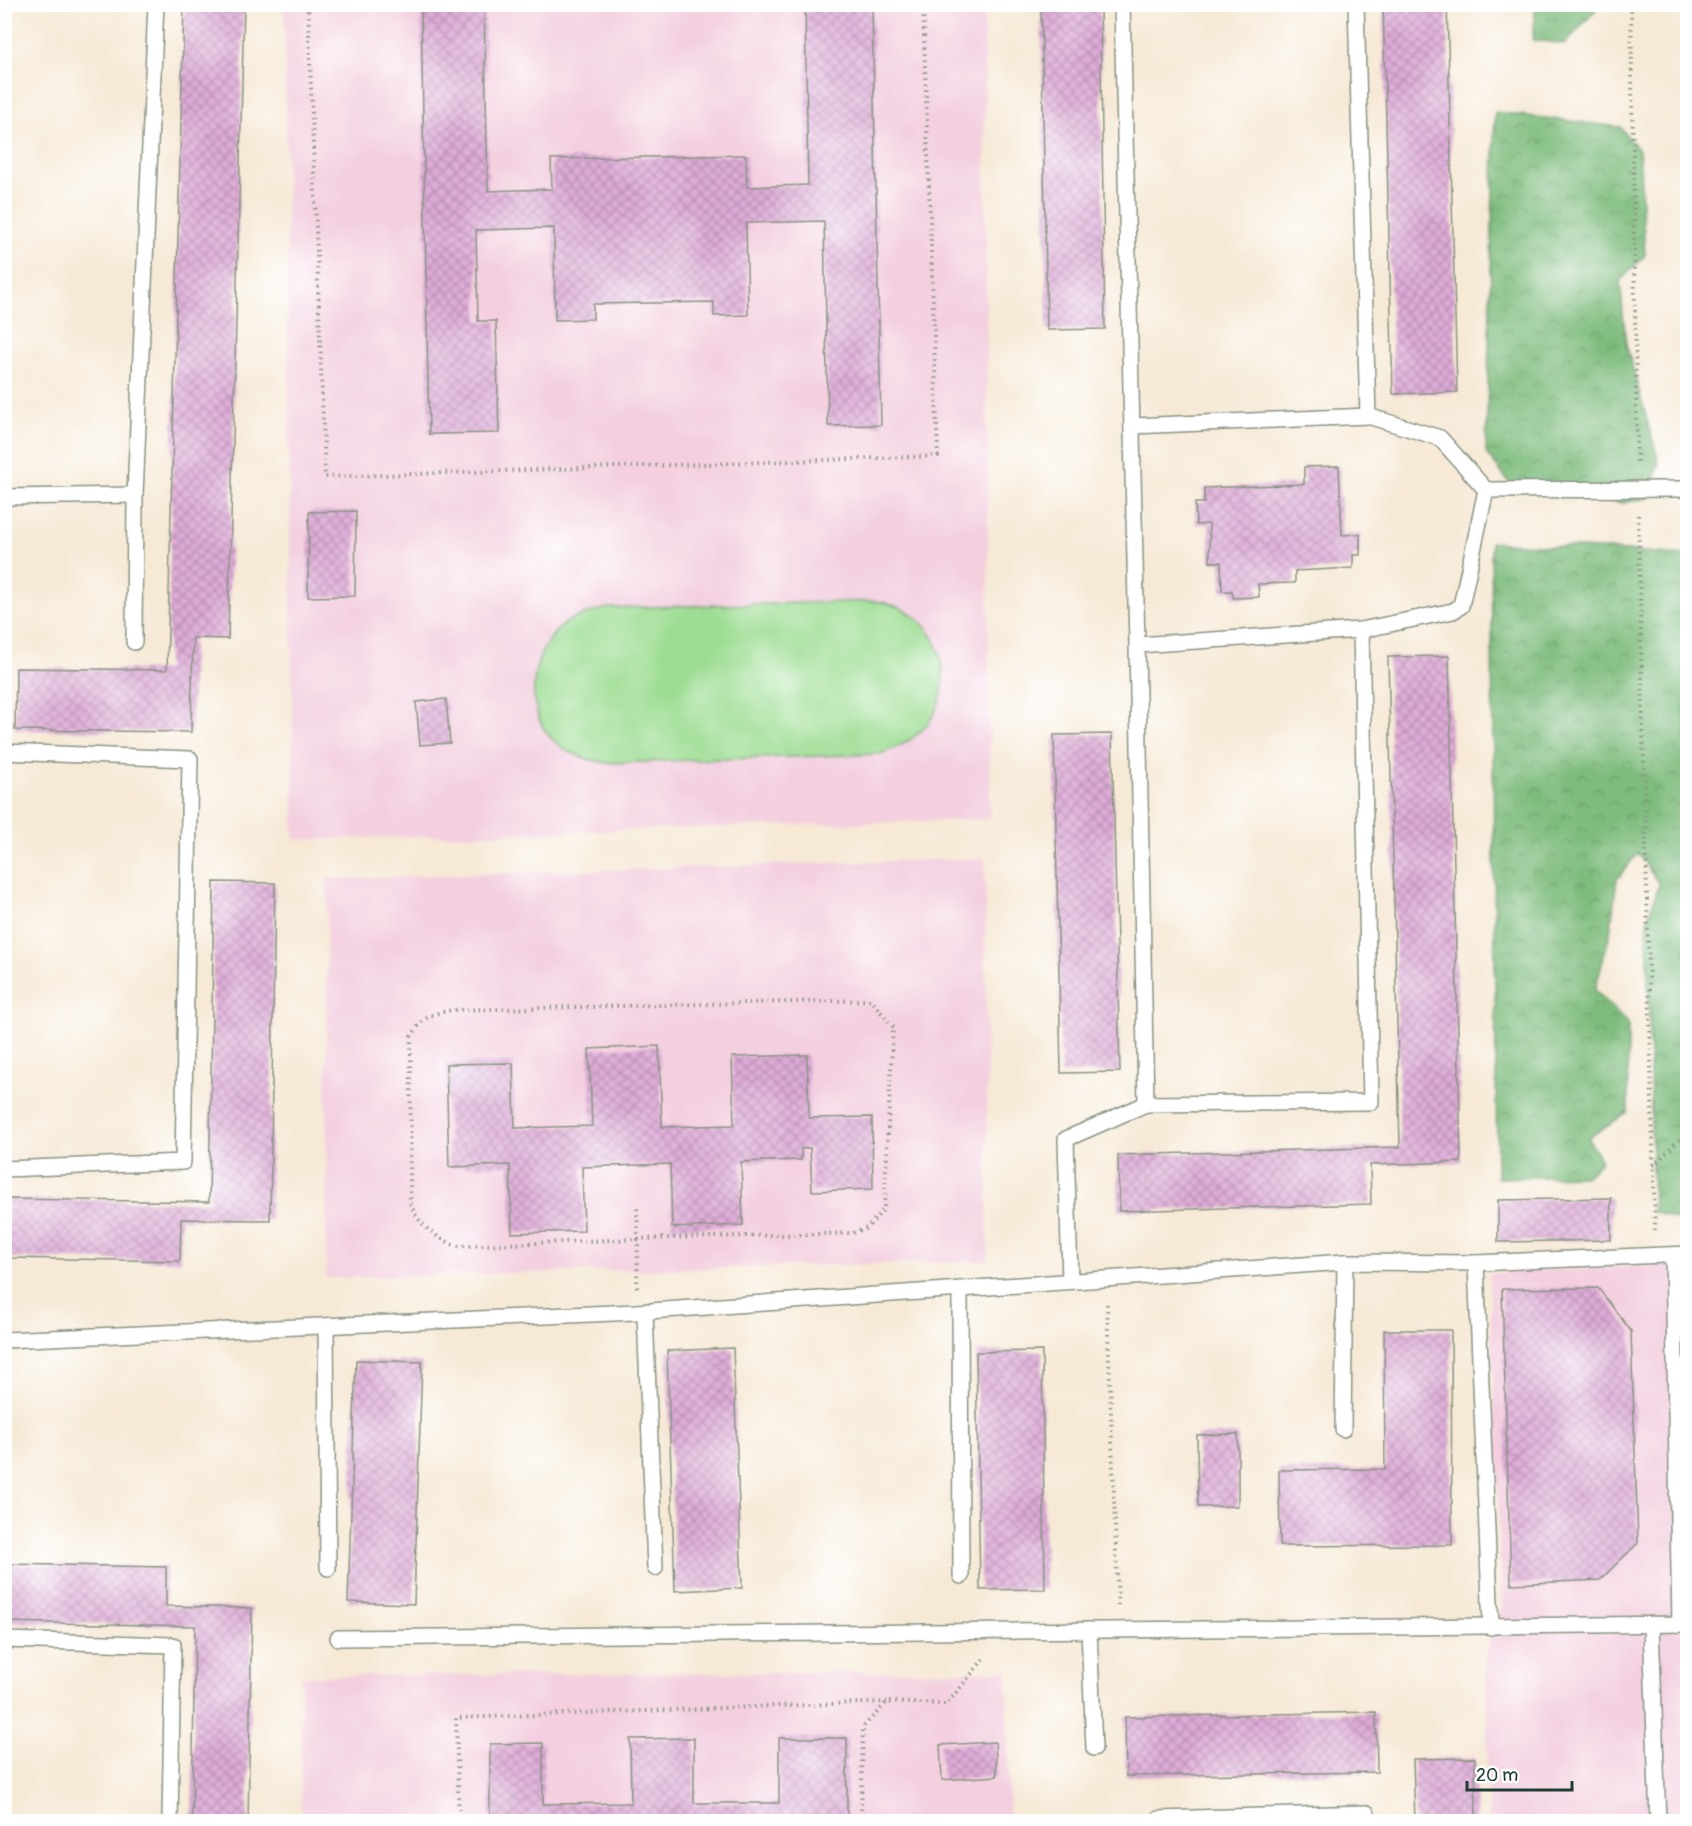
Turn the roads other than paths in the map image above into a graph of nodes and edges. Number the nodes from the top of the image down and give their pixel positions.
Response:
1 (156, 4) edge
2 (1122, 4) edge
3 (1356, 4) edge
4 (1368, 416) junction
5 (1132, 426) junction
6 (1688, 489) edge
7 (1486, 490) junction
8 (135, 495) junction
9 (4, 497) edge
10 (1361, 630) junction
11 (134, 642) dead end
12 (1137, 645) junction
13 (4, 752) edge
14 (1146, 1104) junction
15 (4, 1169) edge
16 (1680, 1255) edge
17 (1345, 1262) junction
18 (1476, 1263) junction
19 (1070, 1280) junction
20 (960, 1289) junction
21 (640, 1312) junction
22 (326, 1326) junction
23 (4, 1340) edge
24 (1343, 1429) dead end
25 (328, 1568) dead end
26 (655, 1568) dead end
27 (961, 1576) dead end
28 (1651, 1624) junction
29 (1684, 1624) edge
30 (1491, 1628) junction
31 (1089, 1630) junction
32 (338, 1638) dead end
33 (4, 1640) edge
34 (1094, 1748) dead end
35 (170, 1821) edge
36 (1159, 1821) edge
37 (1367, 1821) edge
38 (1658, 1821) edge

1 - 8 lane
2 - 5 lane
3 - 4 lane
4 - 5 lane
4 - 7 lane
5 - 12 lane
6 - 7 lane
7 - 10 lane
8 - 9 lane
8 - 11 lane
10 - 12 lane
10 - 14 lane
12 - 14 lane
13 - 15 lane
14 - 19 lane
16 - 18 lane
16 - 29 lane
17 - 18 lane
17 - 19 lane
17 - 24 lane
18 - 30 lane
19 - 20 lane
20 - 21 lane
20 - 27 lane
21 - 22 lane
21 - 26 lane
22 - 23 lane
22 - 25 lane
28 - 29 lane
28 - 30 lane
28 - 38 lane
30 - 31 lane
31 - 32 lane
31 - 34 lane
33 - 35 lane
36 - 37 lane

